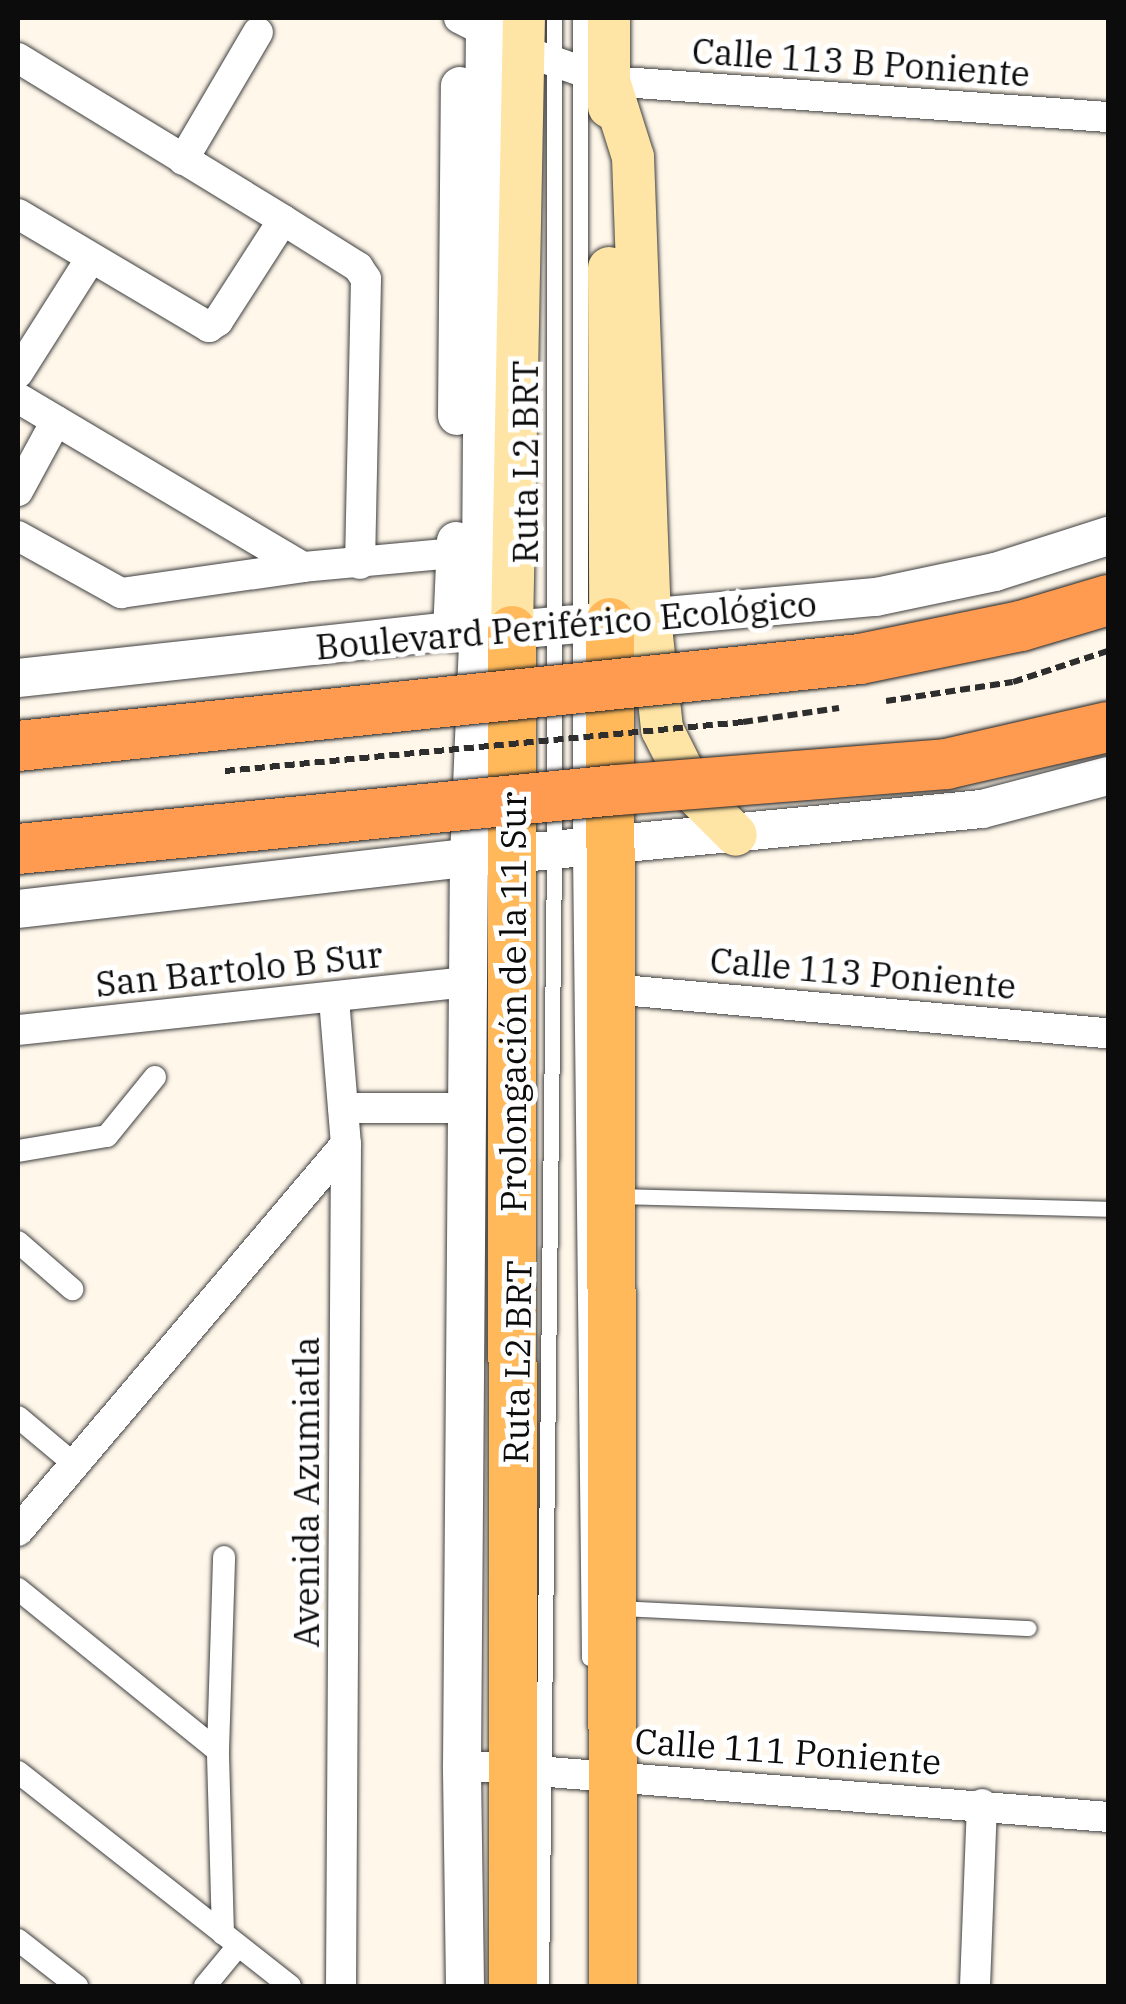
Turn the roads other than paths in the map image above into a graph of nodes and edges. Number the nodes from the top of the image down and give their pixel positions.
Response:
1 (554, 18) edge
2 (580, 18) edge
3 (609, 18) edge
4 (470, 21) edge
5 (258, 32) dead end
6 (559, 57) edge
7 (18, 58) edge
8 (1108, 117) edge
9 (183, 160) junction
10 (18, 214) edge
11 (283, 220) junction
12 (91, 258) junction
13 (18, 373) edge
14 (18, 398) edge
15 (56, 421) junction
16 (18, 491) edge
17 (18, 536) edge
18 (1108, 536) edge
19 (443, 554) dead end
20 (360, 564) junction
21 (303, 568) junction
22 (1108, 600) edge
23 (548, 626) junction
24 (18, 678) edge
25 (1108, 727) edge
26 (18, 746) edge
27 (1108, 776) edge
28 (736, 835) junction
29 (18, 849) edge
30 (545, 853) junction
31 (18, 909) edge
32 (468, 982) junction
33 (611, 989) junction
34 (334, 999) junction
35 (18, 1030) edge
36 (1108, 1032) edge
37 (155, 1077) dead end
38 (343, 1108) junction
39 (467, 1108) junction
40 (346, 1144) junction
41 (18, 1150) edge
42 (611, 1196) junction
43 (1108, 1209) edge
44 (18, 1242) edge
45 (72, 1288) dead end
46 (18, 1417) edge
47 (74, 1464) junction
48 (18, 1532) edge
49 (224, 1557) dead end
50 (18, 1589) edge
51 (612, 1607) junction
52 (1029, 1628) dead end
53 (589, 1676) dead end
54 (218, 1751) junction
55 (462, 1765) junction
56 (528, 1770) junction
57 (18, 1772) edge
58 (596, 1774) junction
59 (982, 1804) junction
60 (1108, 1817) edge
61 (18, 1940) edge
62 (230, 1940) junction
63 (47, 1978) edge
64 (77, 1986) edge
65 (205, 1986) edge
66 (290, 1986) edge
67 (341, 1986) edge
68 (465, 1986) edge
69 (513, 1986) edge
70 (541, 1986) edge
71 (613, 1986) edge
72 (975, 1986) edge

1 - 6 lane
2 - 6 lane
3 - 6 main road, Prolongación de la 11 Sur
4 - 6 street, Calle 113 B Poniente
4 - 23 street
5 - 9 street
6 - 8 street, Calle 113 B Poniente
6 - 23 main road, Prolongación de la 11 Sur
6 - 23 main road, Prolongación de la 11 Sur
7 - 9 street
9 - 11 street
10 - 12 street
11 - 12 street
11 - 20 street
12 - 13 street
14 - 15 street
15 - 16 street
15 - 21 street
17 - 21 street
18 - 23 street, Boulevard Periférico Ecológico
19 - 20 street
20 - 21 street
22 - 26 highway, Boulevard Periférico Ecológico, bridge
23 - 24 street, Boulevard Periférico Ecológico
23 - 28 main road
23 - 30 main road, Prolongación de la 11 Sur
23 - 30 main road, Prolongación de la 11 Sur
25 - 29 highway, bridge
27 - 28 street
28 - 30 street
30 - 31 street
30 - 32 street
30 - 33 main road, Prolongación de la 11 Sur
30 - 53 lane, Ruta L2 BRT
30 - 56 main road, Prolongación de la 11 Sur
32 - 34 street, San Bartolo B Sur
32 - 39 street
33 - 36 street, Calle 113 Poniente
33 - 42 main road, Prolongación de la 11 Sur
34 - 35 street, San Bartolo B Sur
34 - 38 street, Avenida Azumiatla
37 - 41 street
38 - 39 street
38 - 40 street, Avenida Azumiatla
39 - 55 street
40 - 47 street
40 - 67 street, Avenida Azumiatla
42 - 43 lane
42 - 51 main road, Prolongación de la 11 Sur
44 - 45 street
46 - 47 street
47 - 48 street
49 - 54 street
50 - 54 street
51 - 52 lane
51 - 58 main road, Prolongación de la 11 Sur
54 - 62 street
55 - 56 street, Calle 111 Poniente
55 - 68 street
56 - 58 street, Calle 111 Poniente
56 - 69 main road, Prolongación de la 11 Sur
56 - 70 lane
57 - 62 street
58 - 59 street, Calle 111 Poniente
58 - 71 main road, Prolongación de la 11 Sur
59 - 60 street, Calle 111 Poniente
59 - 72 street
61 - 63 street
62 - 65 street
62 - 66 street
63 - 64 street

